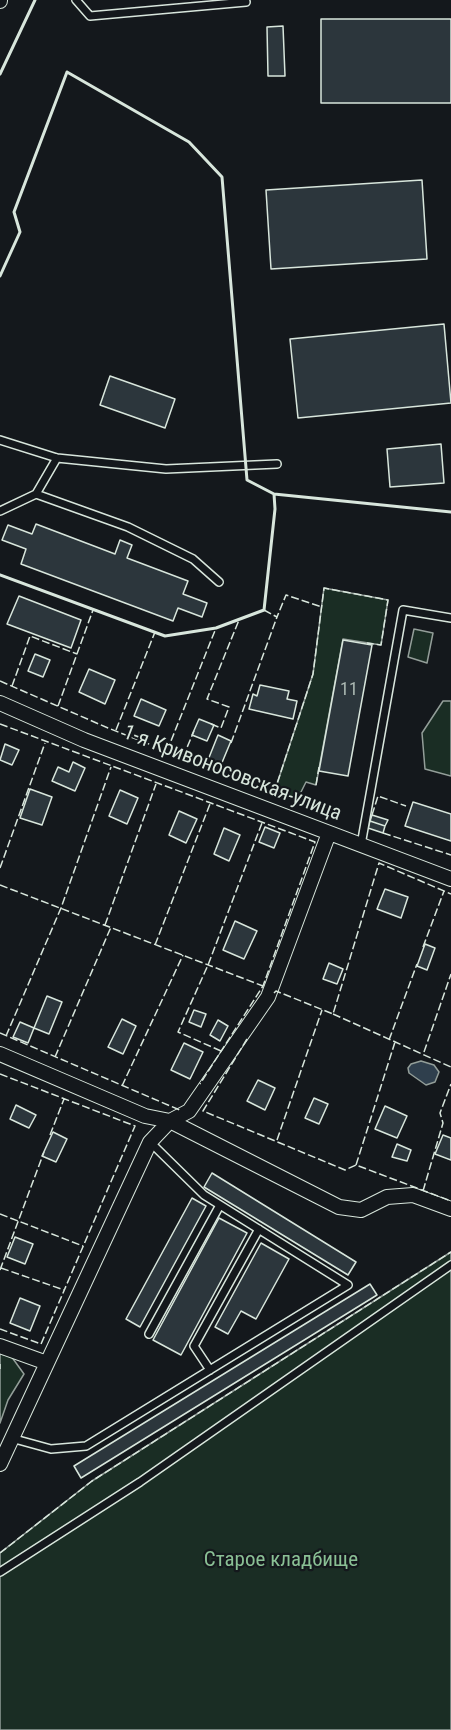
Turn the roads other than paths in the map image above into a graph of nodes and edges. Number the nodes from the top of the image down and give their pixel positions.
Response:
1 (76, 0) edge
2 (246, 2) dead end
3 (0, 440) edge
4 (57, 458) junction
5 (277, 464) dead end
6 (36, 494) junction
7 (0, 511) edge
8 (219, 582) dead end
9 (451, 618) edge
10 (0, 703) edge
11 (329, 833) junction
12 (360, 845) junction
13 (451, 879) edge
14 (0, 1054) edge
15 (170, 1121) junction
16 (150, 1142) junction
17 (220, 1205) junction
18 (451, 1209) edge
19 (259, 1229) junction
20 (451, 1265) edge
21 (150, 1334) dead end
22 (0, 1346) edge
23 (47, 1363) junction
24 (210, 1370) junction
25 (12, 1438) junction
26 (0, 1464) edge
27 (0, 1572) edge

1 - 2 lane
3 - 4 lane
4 - 5 lane
4 - 6 lane
6 - 7 lane
6 - 8 lane
9 - 12 lane
10 - 11 street, 1-я Кривоносовская улица
11 - 12 street, 1-я Кривоносовская улица
11 - 15 street
12 - 13 street, 1-я Кривоносовская улица
14 - 15 street
15 - 16 street
15 - 18 street
16 - 17 lane
16 - 23 street
17 - 19 lane
17 - 21 lane
19 - 24 lane
19 - 24 lane
20 - 27 lane
22 - 23 street
23 - 25 street
24 - 25 lane
25 - 26 street

